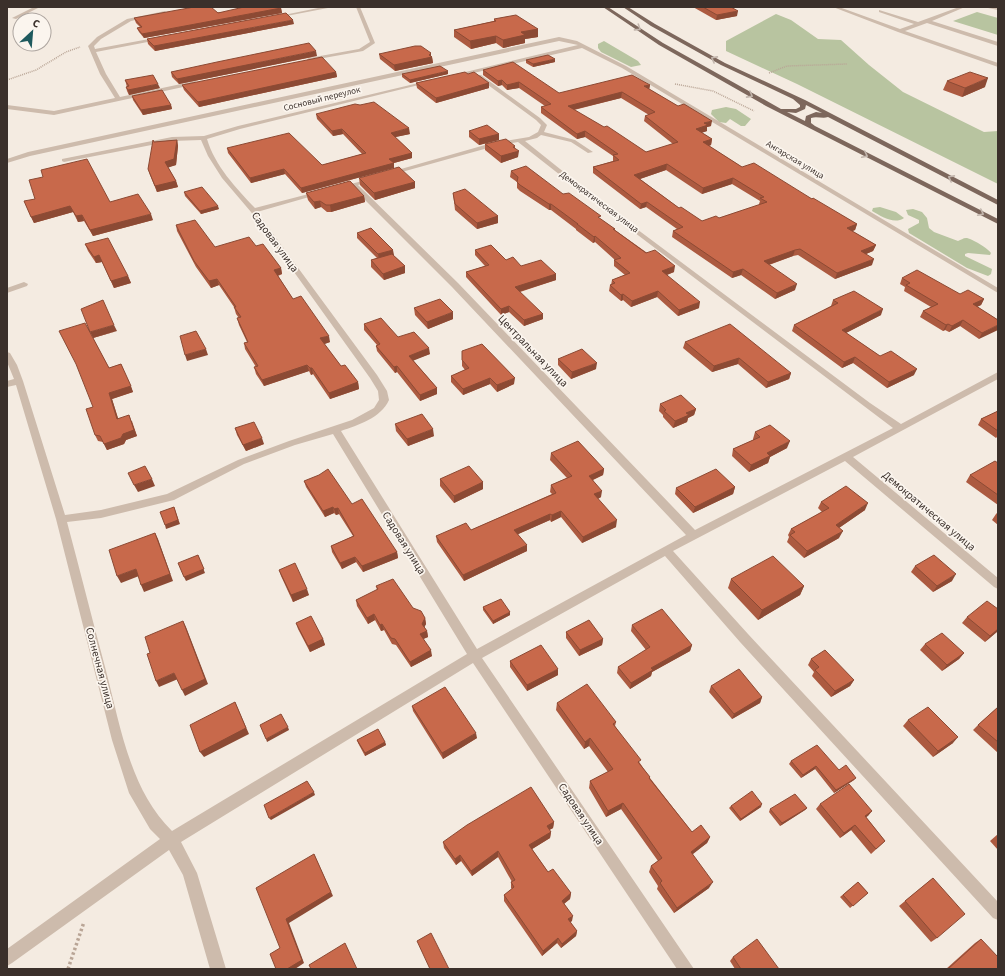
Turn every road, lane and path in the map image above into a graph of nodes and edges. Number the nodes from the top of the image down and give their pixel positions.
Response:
1 (38, 7) edge
2 (332, 7) edge
3 (358, 7) edge
4 (605, 7) edge
5 (625, 7) edge
6 (835, 7) edge
7 (893, 7) edge
8 (963, 7) edge
9 (990, 7) edge
10 (998, 10) edge
11 (174, 11) edge
12 (881, 11) junction
13 (27, 12) edge
14 (272, 17) edge
15 (864, 18) junction
16 (927, 21) junction
17 (918, 24) junction
18 (900, 31) junction
19 (164, 38) edge
20 (92, 44) junction
21 (998, 44) edge
22 (583, 46) junction
23 (93, 51) junction
24 (303, 61) edge
25 (847, 64) dead end
26 (998, 64) edge
27 (472, 72) junction
28 (446, 77) edge
29 (774, 77) dead end
30 (7, 80) edge
31 (436, 80) edge
32 (203, 82) edge
33 (653, 85) junction
34 (795, 98) junction
35 (118, 99) junction
36 (768, 105) junction
37 (7, 107) edge
38 (754, 111) dead end
39 (837, 119) junction
40 (818, 131) junction
41 (541, 133) junction
42 (109, 137) junction
43 (204, 138) junction
44 (519, 140) junction
45 (116, 150) junction
46 (590, 152) dead end
47 (64, 160) dead end
48 (7, 162) edge
49 (354, 184) junction
50 (998, 203) edge
51 (254, 211) junction
52 (998, 222) edge
53 (24, 284) dead end
54 (7, 291) edge
55 (998, 291) edge
56 (7, 355) edge
57 (998, 375) edge
58 (19, 381) junction
59 (7, 384) edge
60 (900, 428) junction
61 (335, 430) junction
62 (845, 456) junction
63 (61, 520) junction
64 (694, 536) junction
65 (666, 550) junction
66 (998, 584) edge
67 (475, 657) junction
68 (171, 840) junction
69 (96, 894) junction
70 (998, 913) edge
71 (7, 958) edge
72 (68, 969) edge
73 (218, 969) edge
74 (686, 969) edge

1 - 13 street
2 - 14 street
3 - 24 street
4 -> 36 main road
34 -> 5 main road
6 - 15 street
7 - 12 street
8 - 16 street
9 - 10 street
11 - 20 street
12 - 15 street
12 - 17 street
15 - 18 street
16 - 17 street
16 - 21 street
17 - 18 street
18 - 26 street
19 - 23 street
20 - 23 street
20 - 30 path
22 - 27 street
22 - 33 street, Ангарская улица
22 - 42 street, Ангарская улица
23 - 35 street
25 - 29 path
27 - 28 street
27 - 41 street
31 - 43 street, Сосновый переулок
32 - 35 street
33 - 38 path
33 - 55 street, Ангарская улица
34 - 36 main road
34 - 39 main road
35 - 37 street
36 - 40 main road
39 - 40 main road
50 -> 39 main road
40 -> 52 main road
41 - 44 street
41 - 46 street
42 - 45 street
42 - 48 street, Ангарская улица
43 - 45 street, Сосновый переулок
43 - 51 street, Садовая улица
44 - 49 street
44 - 60 street, Демократическая улица
45 - 47 street, Сосновый переулок
49 - 51 street
49 - 64 street, Центральная улица
51 - 61 street, Садовая улица
53 - 54 street
56 - 58 street, Солнечная улица
57 - 60 street
58 - 59 street
58 - 63 street, Солнечная улица
60 - 62 street
61 - 63 street
61 - 67 street, Садовая улица
62 - 64 street
62 - 66 street, Демократическая улица
63 - 68 street, Солнечная улица
64 - 65 street
65 - 67 street
65 - 70 street
67 - 68 street
67 - 74 street, Садовая улица
68 - 69 street
68 - 73 street, Солнечная улица
69 - 71 street
69 - 72 path

